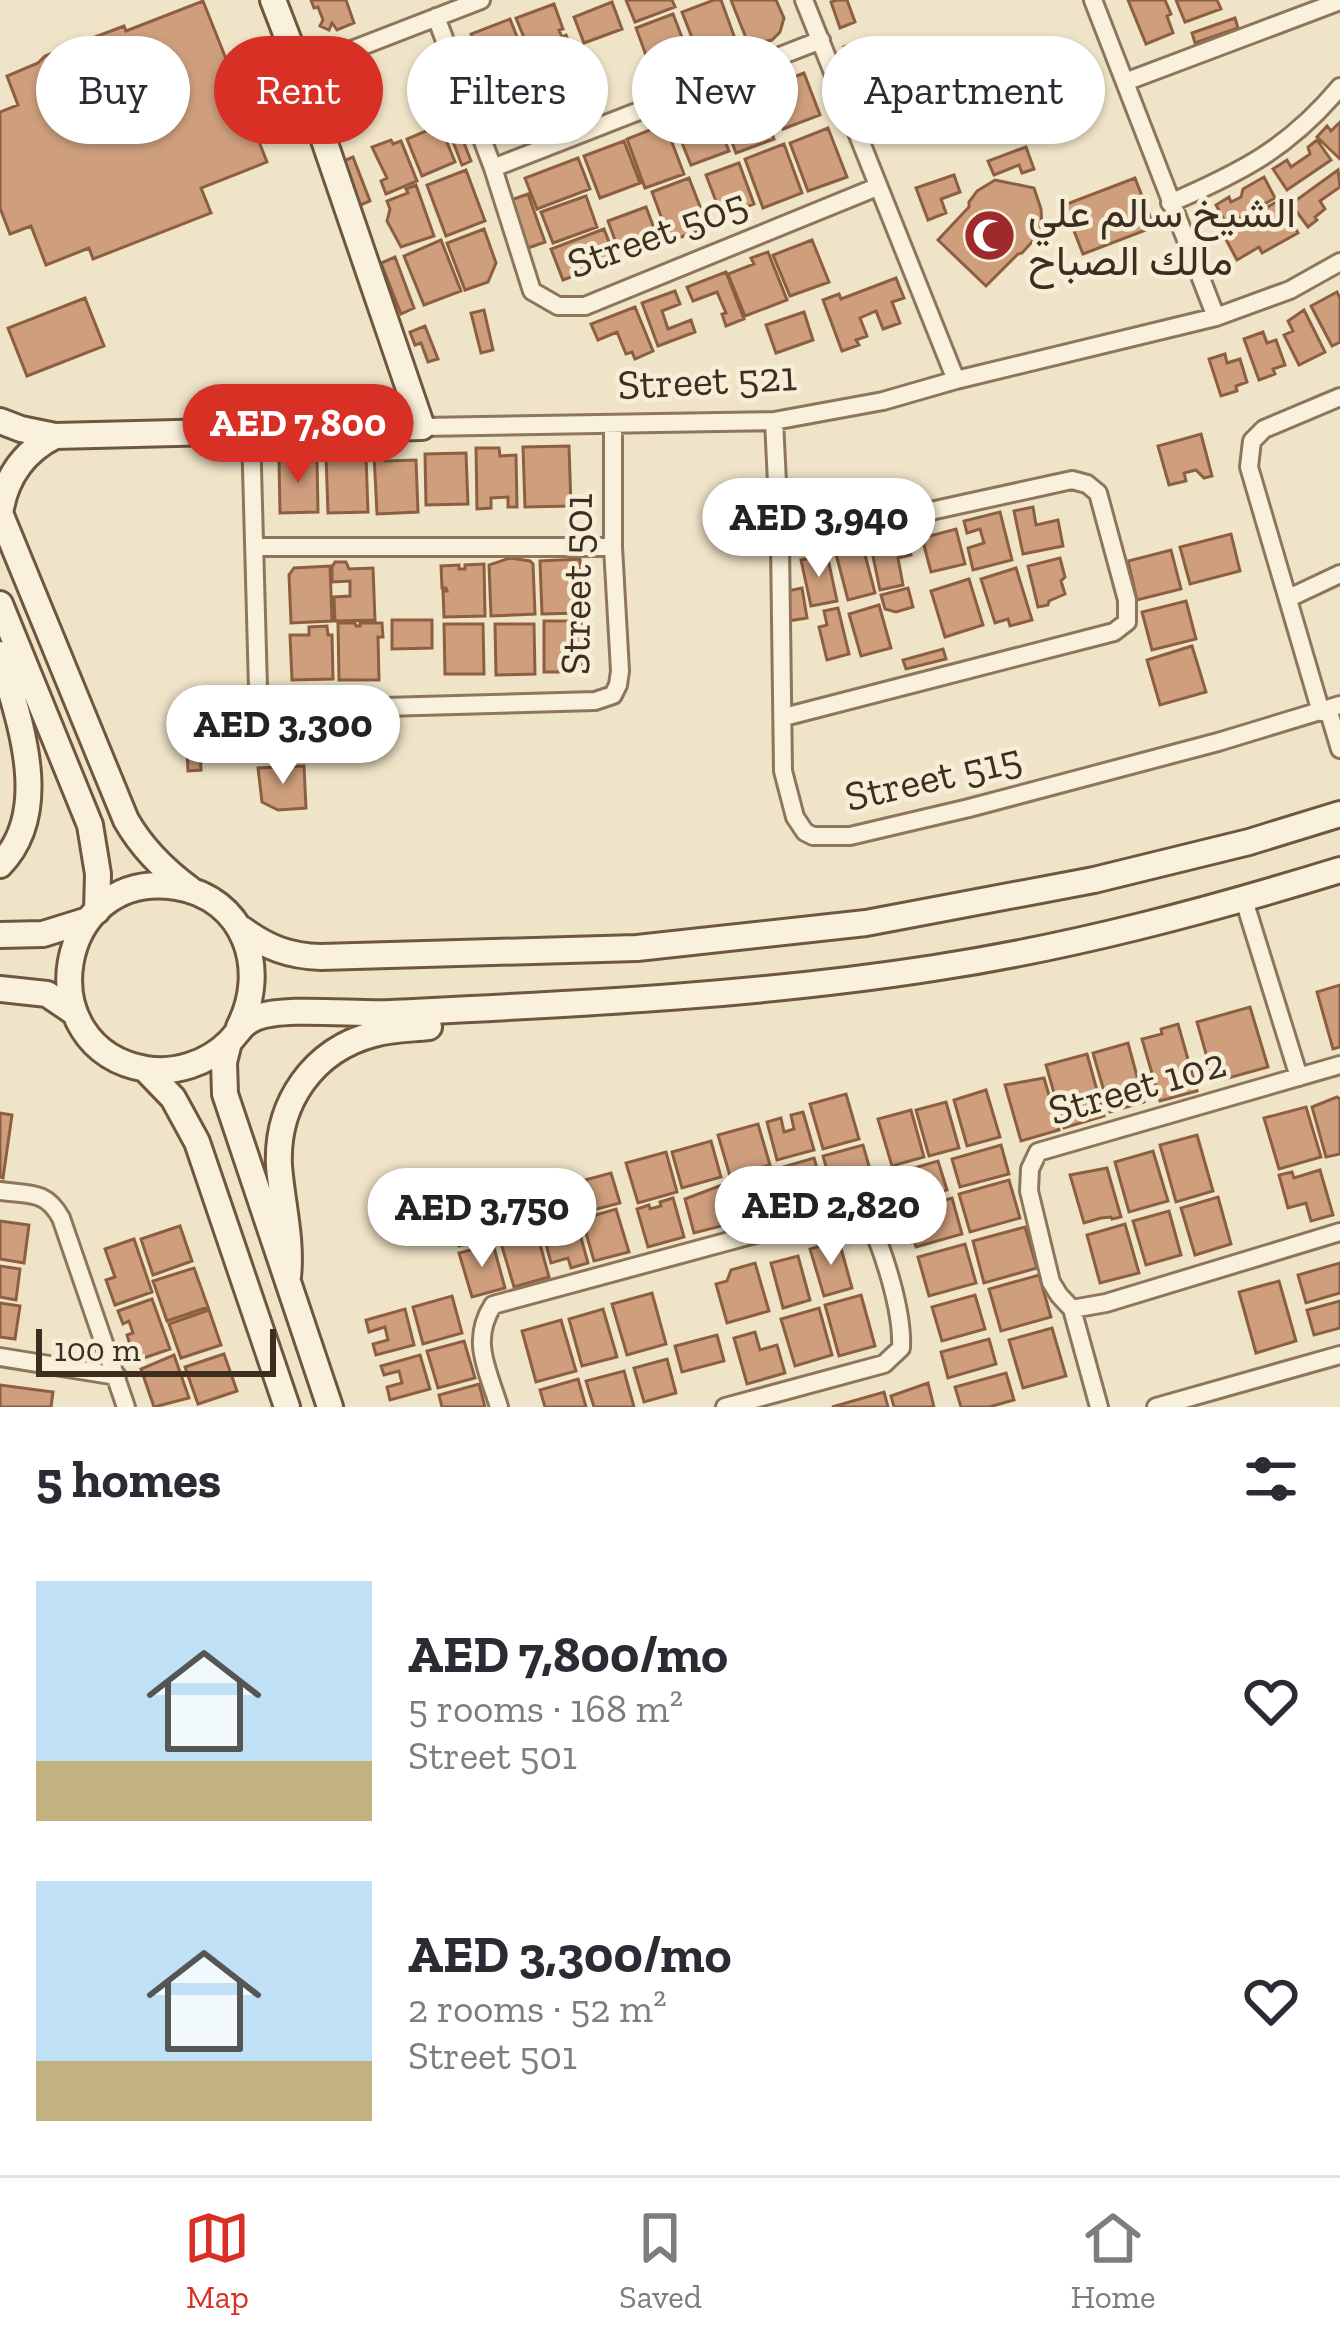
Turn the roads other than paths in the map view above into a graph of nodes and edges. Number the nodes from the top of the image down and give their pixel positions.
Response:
1 (273, 0) edge
2 (481, 0) edge
3 (804, 0) edge
4 (1093, 0) edge
5 (1340, 1) edge
6 (436, 17) junction
7 (287, 36) edge
8 (383, 38) edge
9 (821, 40) junction
10 (1125, 82) junction
11 (1340, 87) edge
12 (325, 144) edge
13 (493, 168) junction
14 (877, 187) junction
15 (1170, 203) junction
16 (1340, 262) edge
17 (1216, 317) junction
18 (956, 380) junction
19 (1340, 397) edge
20 (0, 421) edge
21 (774, 421) junction
22 (614, 426) junction
23 (422, 427) junction
24 (251, 431) junction
25 (55, 436) junction
26 (0, 514) edge
27 (780, 544) junction
28 (255, 547) junction
29 (613, 547) junction
30 (1340, 574) edge
31 (1289, 598) junction
32 (0, 604) edge
33 (0, 654) edge
34 (1330, 708) edge
35 (784, 718) junction
36 (1340, 749) edge
37 (1340, 814) edge
38 (0, 865) edge
39 (1340, 870) edge
40 (191, 891) junction
41 (1244, 900) junction
42 (92, 916) junction
43 (237, 925) junction
44 (0, 935) edge
45 (0, 989) edge
46 (487, 1009) junction
47 (75, 1013) junction
48 (234, 1034) junction
49 (1340, 1065) edge
50 (145, 1069) junction
51 (1299, 1077) junction
52 (0, 1191) edge
53 (1340, 1232) edge
54 (288, 1277) junction
55 (1072, 1309) junction
56 (1340, 1355) edge
57 (0, 1357) edge
58 (117, 1376) junction
59 (126, 1407) edge
60 (287, 1407) edge
61 (330, 1407) edge
62 (499, 1407) edge
63 (724, 1407) edge
64 (1099, 1407) edge
65 (1156, 1407) edge

1 - 7 main road
2 - 6 street
3 - 9 street
4 - 10 street
5 - 10 street
6 - 8 street
6 - 13 street, Street 505
9 - 13 street
9 - 14 street
10 - 15 street
11 - 15 street
12 - 23 main road
13 - 14 street, Street 505
14 - 18 street
15 - 17 street
16 - 17 street, Street 521
17 - 18 street, Street 521
18 - 21 street, Street 521
19 - 31 street
20 - 25 main road, Street 521
21 - 22 street, Street 521
21 - 27 street, Street 515
22 - 23 street, Street 521
22 - 29 street, Street 501
23 - 24 main road, Street 521
24 - 25 main road, Street 521
24 - 28 street, Street 501
25 - 26 main road
26 - 40 main road
27 - 35 street, Street 515
27 - 35 street
28 - 29 street
28 - 29 street, Street 501
30 - 31 street
31 - 34 street
32 - 42 main road
33 - 38 main road
34 - 35 street, Street 515
34 - 36 street
37 - 43 main road
39 - 41 main road
40 - 42 main road
40 - 43 main road
41 - 46 main road
41 - 51 street
42 - 44 main road
42 - 47 main road
43 - 48 main road
45 - 47 main road
46 - 48 main road
46 - 54 main road
47 - 50 main road
48 - 50 main road
48 - 54 main road
49 - 51 street, Street 102
50 - 60 main road
51 - 55 street, Street 102
52 - 58 street
53 - 55 street
54 - 61 main road
55 - 64 street
56 - 65 street
57 - 58 street
58 - 59 street
62 - 63 street

